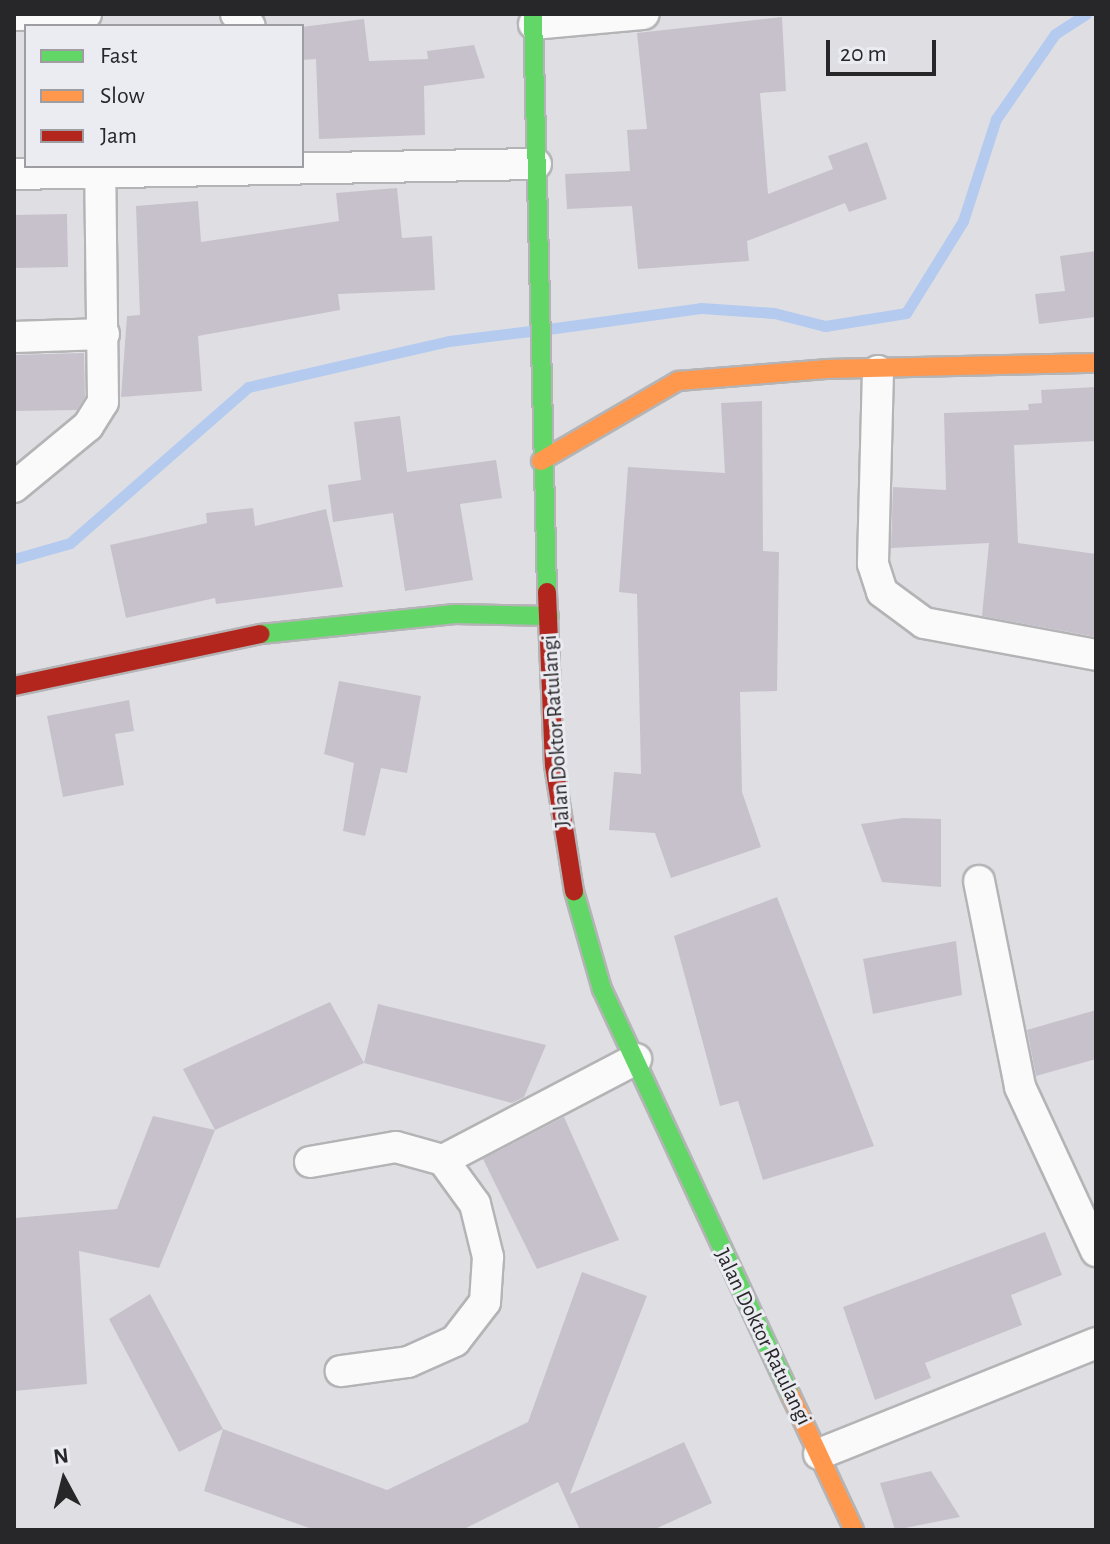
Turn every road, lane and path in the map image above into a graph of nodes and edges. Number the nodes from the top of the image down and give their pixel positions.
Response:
1 (86, 14) edge
2 (644, 14) edge
3 (14, 15) edge
4 (534, 19) edge
5 (536, 164) junction
6 (304, 167) edge
7 (238, 168) edge
8 (100, 172) junction
9 (14, 174) edge
10 (104, 334) junction
11 (14, 337) edge
12 (1096, 363) edge
13 (878, 371) junction
14 (541, 461) junction
15 (14, 487) edge
16 (549, 616) junction
17 (1096, 655) edge
18 (14, 686) edge
19 (979, 881) dead end
20 (636, 1059) junction
21 (443, 1160) junction
22 (310, 1162) dead end
23 (1096, 1251) edge
24 (1096, 1343) edge
25 (341, 1371) dead end
26 (819, 1454) junction
27 (854, 1530) edge

1 - 3 street
2 - 4 street
4 - 5 main road, Jalan Doktor Ratulangi
5 - 6 street
5 - 14 main road, Jalan Doktor Ratulangi
7 - 8 street
8 - 9 street
8 - 10 street
10 - 11 street
10 - 15 street
12 - 13 main road
13 - 14 main road
13 - 17 street
14 - 16 main road, Jalan Doktor Ratulangi
16 - 18 main road
16 - 20 main road, Jalan Doktor Ratulangi
19 - 23 street
20 - 21 street
20 - 26 main road, Jalan Doktor Ratulangi
21 - 22 street
21 - 25 street
24 - 26 street
26 - 27 main road, Jalan Doktor Ratulangi

